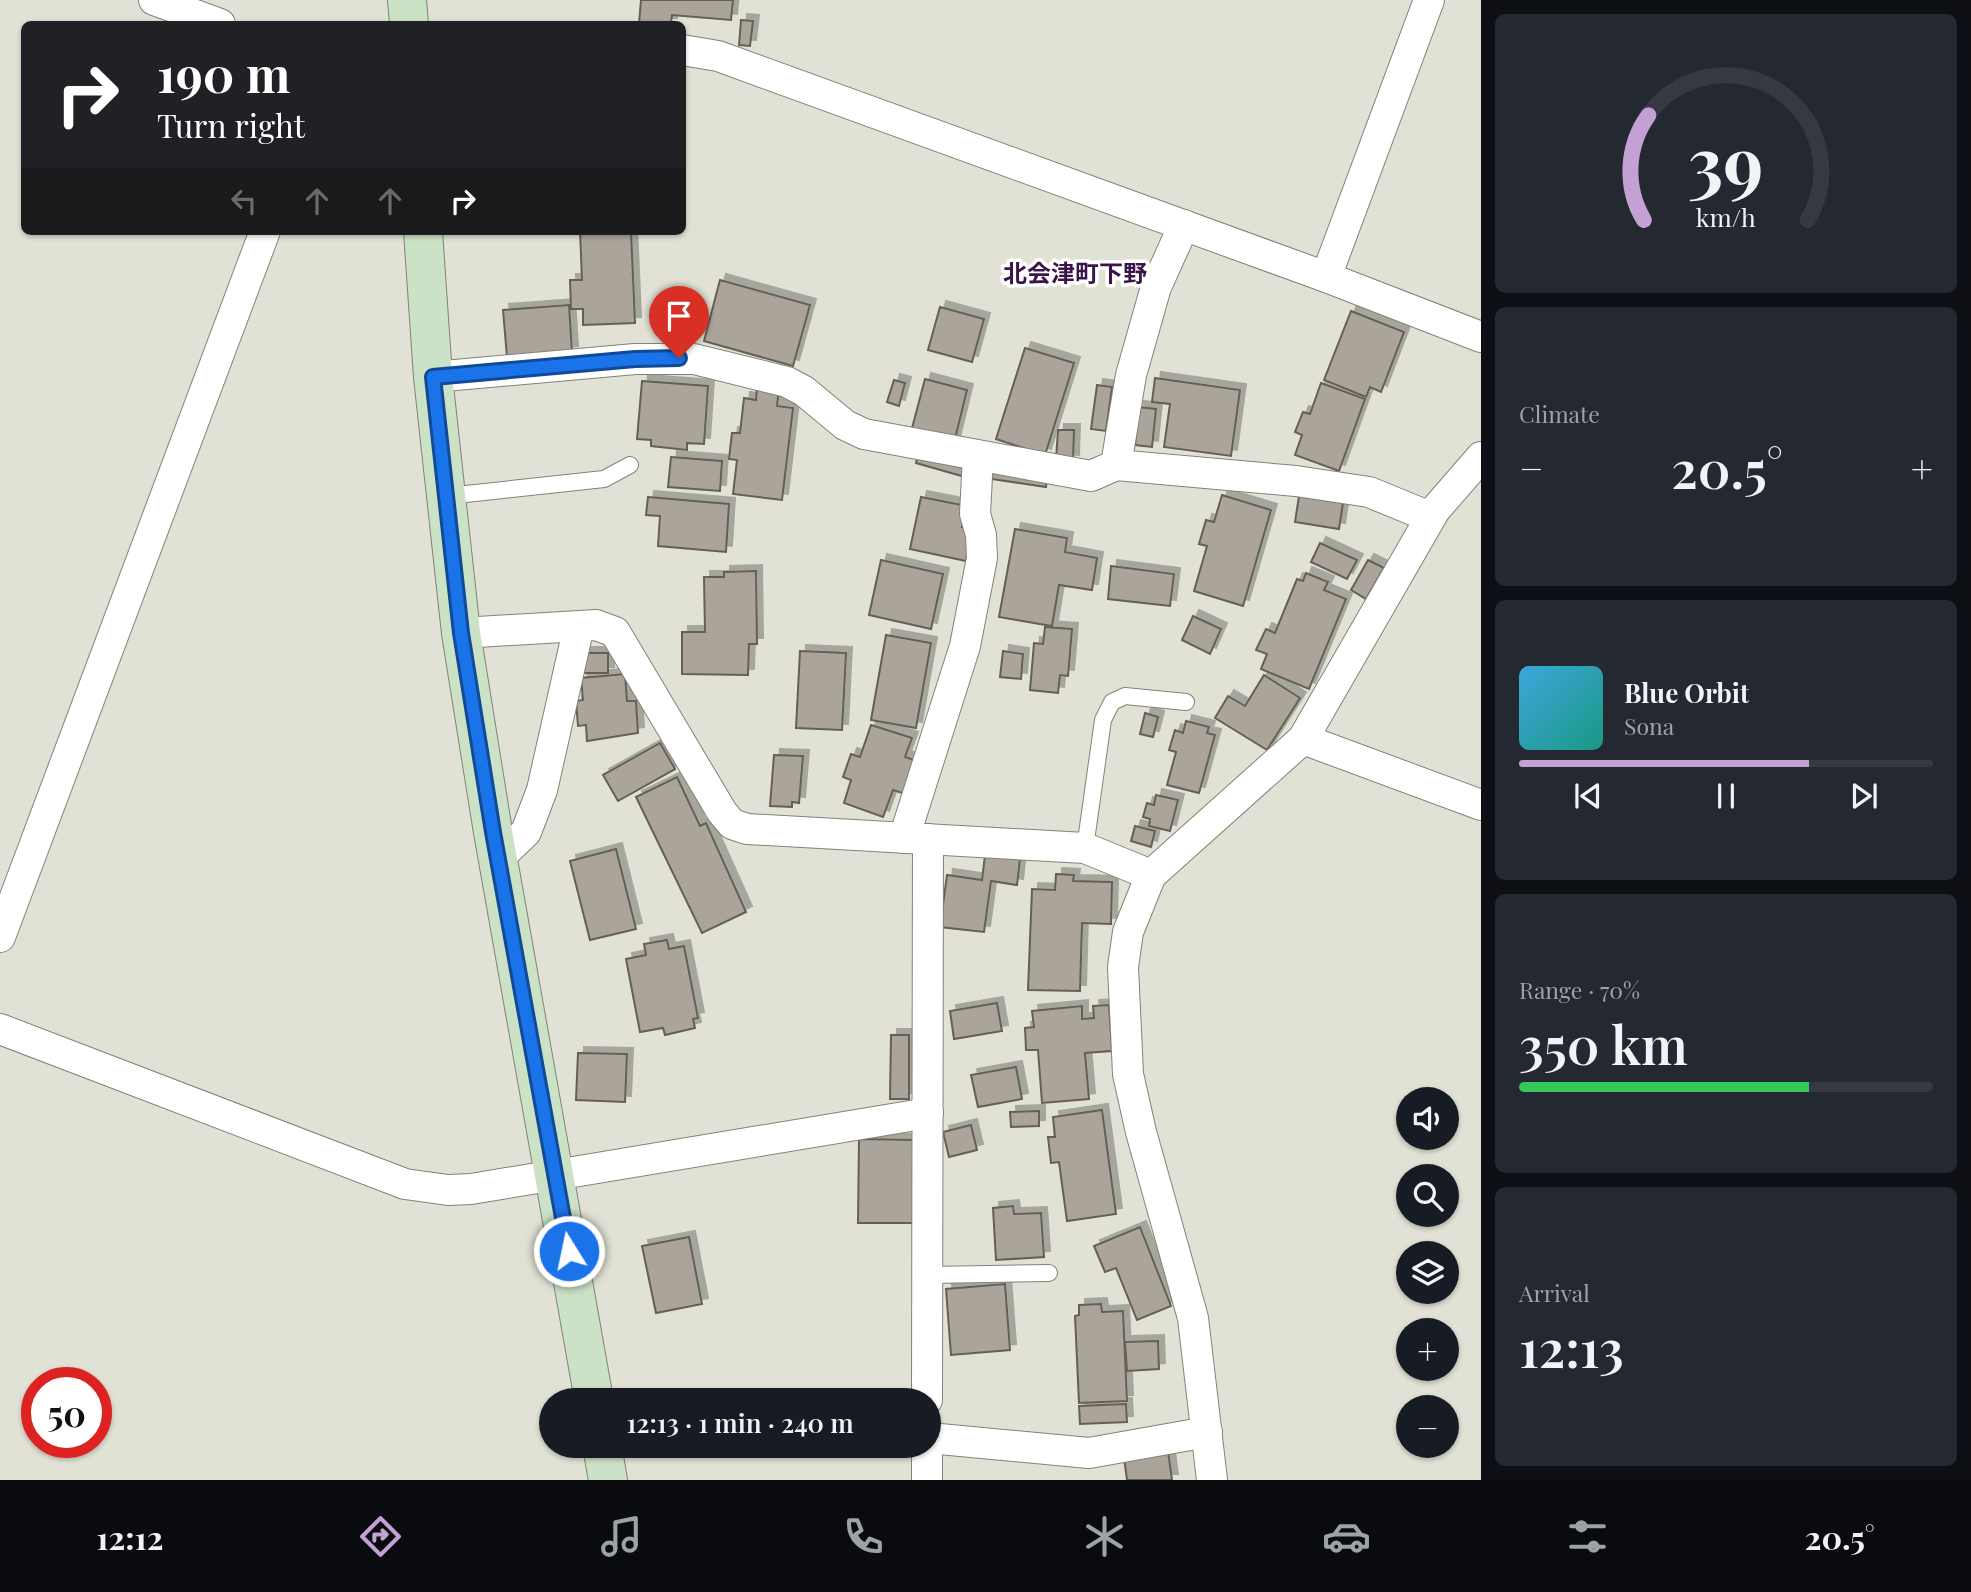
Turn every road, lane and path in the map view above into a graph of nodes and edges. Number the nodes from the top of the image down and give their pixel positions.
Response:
1 (154, 0) edge
2 (407, 0) edge
3 (1429, 0) edge
4 (212, 21) edge
5 (409, 21) edge
6 (686, 51) edge
7 (1184, 225) junction
8 (263, 235) edge
9 (423, 235) edge
10 (1326, 277) junction
11 (1481, 337) edge
12 (433, 377) junction
13 (978, 457) junction
14 (1481, 457) edge
15 (630, 465) dead end
16 (1116, 465) junction
17 (447, 496) junction
18 (1430, 517) junction
19 (579, 626) junction
20 (461, 633) junction
21 (1186, 702) dead end
22 (1303, 739) junction
23 (1481, 805) edge
24 (916, 839) junction
25 (1085, 848) junction
26 (498, 859) junction
27 (1151, 875) junction
28 (0, 937) edge
29 (0, 1029) edge
30 (928, 1113) junction
31 (556, 1177) junction
32 (1049, 1273) dead end
33 (928, 1275) junction
34 (592, 1388) edge
35 (927, 1388) edge
36 (1207, 1432) junction
37 (941, 1439) edge
38 (604, 1458) edge
39 (927, 1458) edge
40 (608, 1480) edge
41 (927, 1480) edge
42 (1212, 1480) edge

1 - 4 street
2 - 5 main road
3 - 10 street
6 - 7 street
7 - 10 street
7 - 16 street
8 - 28 street
9 - 12 main road
10 - 11 street
12 - 13 street
12 - 17 main road
13 - 16 street
13 - 24 street
14 - 18 street
15 - 17 lane
16 - 18 street
17 - 20 main road
18 - 22 street
19 - 20 street
19 - 24 street
19 - 26 street
20 - 26 main road
21 - 25 lane
22 - 23 street
22 - 27 street
24 - 25 street
24 - 30 street
25 - 27 street
26 - 31 main road
27 - 36 street
29 - 31 street
30 - 31 street
30 - 33 street
31 - 34 main road
32 - 33 lane
33 - 35 street
36 - 37 street
36 - 42 street
38 - 40 main road
39 - 41 street

